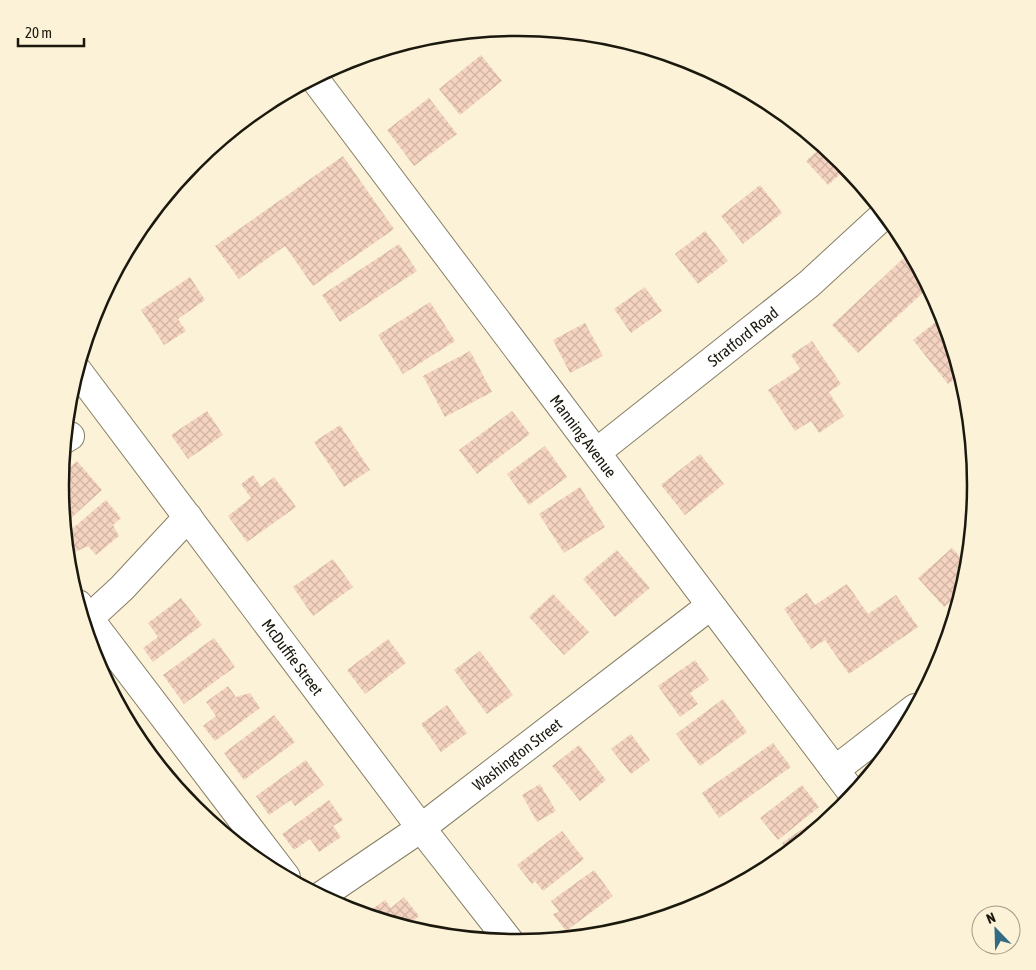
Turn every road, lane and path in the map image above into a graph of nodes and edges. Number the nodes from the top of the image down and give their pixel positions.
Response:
1 (318, 84) edge
2 (879, 219) edge
3 (83, 378) edge
4 (597, 452) junction
5 (188, 517) junction
6 (710, 606) junction
7 (88, 611) edge
8 (92, 625) edge
9 (900, 719) edge
10 (835, 770) junction
11 (848, 788) edge
12 (422, 828) junction
13 (274, 861) edge
14 (328, 891) edge
15 (503, 933) edge

1 - 4 street, Manning Avenue
2 - 4 street, Stratford Road
3 - 5 street, McDuffie Street
4 - 6 street, Manning Avenue
5 - 7 street
5 - 12 street, McDuffie Street
6 - 10 street, Manning Avenue
6 - 12 street, Washington Street
8 - 13 street
9 - 10 street
10 - 11 street, Manning Avenue
12 - 14 street, Washington Street
12 - 15 street, McDuffie Street

